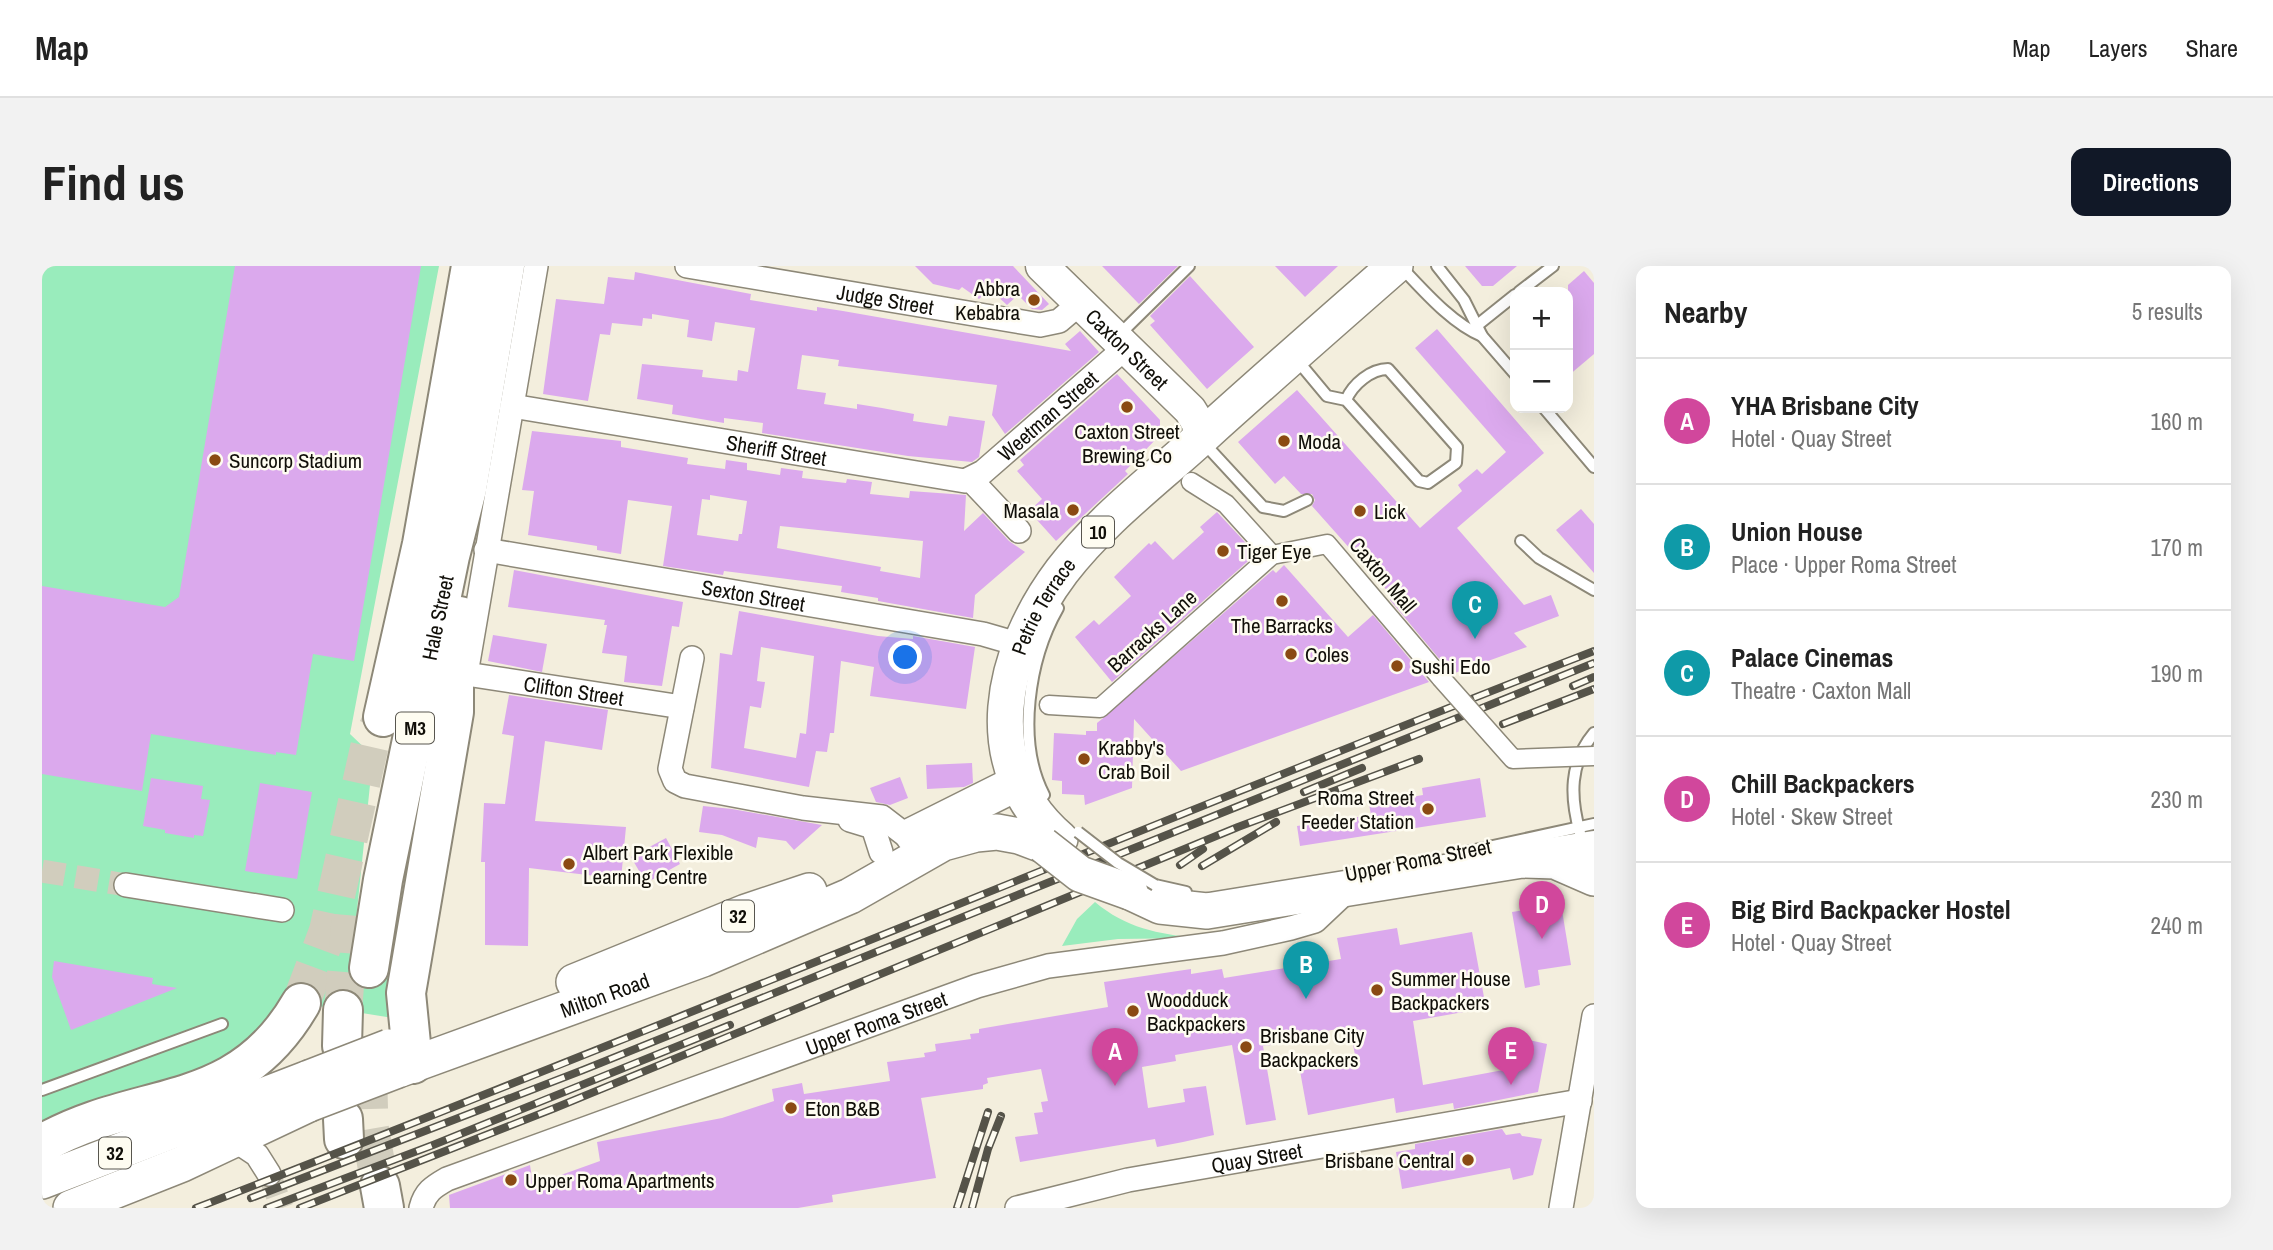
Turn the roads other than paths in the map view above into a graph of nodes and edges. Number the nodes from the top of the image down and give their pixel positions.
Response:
1 (471, 266) edge
2 (505, 266) edge
3 (536, 266) edge
4 (687, 266) edge
5 (1042, 266) edge
6 (1189, 266) edge
7 (1437, 266) edge
8 (1553, 266) edge
9 (711, 268) edge
10 (1384, 270) edge
11 (1526, 287) edge
12 (1510, 299) edge
13 (1079, 304) junction
14 (1474, 327) junction
15 (1119, 344) junction
16 (1293, 355) junction
17 (1510, 368) edge
18 (1346, 400) junction
19 (512, 406) junction
20 (1548, 413) edge
21 (1200, 439) junction
22 (1594, 467) edge
23 (1186, 477) joint
24 (971, 480) junction
25 (467, 489) junction
26 (1307, 500) dead end
27 (1019, 531) dead end
28 (1521, 541) dead end
29 (486, 550) junction
30 (1272, 555) junction
31 (1594, 590) edge
32 (1061, 602) dead end
33 (1021, 645) junction
34 (692, 658) dead end
35 (466, 674) junction
36 (1049, 705) dead end
37 (682, 707) junction
38 (454, 712) junction
39 (383, 718) tunnel mouth
40 (1594, 733) edge
41 (1594, 756) edge
42 (1026, 780) junction
43 (1059, 826) junction
44 (895, 844) junction
45 (1589, 850) edge
46 (1453, 855) dead end
47 (126, 885) tunnel mouth
48 (1143, 888) junction
49 (1349, 889) junction
50 (1196, 893) dead end
51 (282, 910) dead end
52 (369, 968) dead end
53 (301, 1003) tunnel mouth
54 (1594, 1016) edge
55 (222, 1024) dead end
56 (379, 1041) junction
57 (42, 1090) edge
58 (1580, 1101) junction
59 (341, 1113) junction
60 (233, 1139) junction
61 (42, 1144) edge
62 (269, 1174) tunnel mouth
63 (42, 1181) edge
64 (71, 1208) edge
65 (421, 1208) edge
66 (1017, 1208) edge
67 (1561, 1208) edge

1 - 39 highway, Hale Street / M3
2 - 25 highway, Hale Street / M3
3 - 19 street, Hale Street
4 - 9 street, Judge Street
5 - 13 main road, Caxton Street
6 - 15 lane, Weetman Street
7 - 14 lane
8 - 11 lane
9 - 13 street, Judge Street
10 - 14 lane
10 - 16 main road, Petrie Terrace / 10
12 - 14 lane
13 - 15 main road, Caxton Street
14 - 17 lane
15 - 21 main road, Caxton Street
15 - 24 street, Weetman Street
16 - 18 lane
16 - 21 main road, Petrie Terrace / 10
18 - 18 lane
19 - 24 street, Sheriff Street
19 - 29 street, Hale Street
20 - 22 lane
21 - 23 lane, Petrie Terrace
21 - 26 lane
21 - 33 main road, Petrie Terrace / 10
23 - 30 street
24 - 27 street
25 - 38 highway
25 - 52 highway, Hale Street / M3
28 - 31 lane
29 - 33 street, Sexton Street
29 - 35 street, Hale Street
30 - 36 street, Barracks Lane
30 - 41 street, Caxton Mall, bridge
32 - 42 lane, Petrie Terrace
33 - 42 main road, Petrie Terrace / 10
34 - 37 street
35 - 37 street, Clifton Street
35 - 38 highway
37 - 44 street
38 - 56 highway
40 - 45 lane
42 - 43 main road, 10
42 - 44 main road, Milton Road / 32
43 - 48 main road, Milton Road / 32, bridge
43 - 56 main road, Milton Road / 32
44 - 56 main road, Milton Road / 32
45 - 46 lane, Upper Roma Street
45 - 49 main road, Upper Roma Street
47 - 51 street
48 - 49 main road, Upper Roma Street
48 - 50 lane
49 - 65 street, Upper Roma Street
53 - 61 highway
54 - 58 street
55 - 57 lane
56 - 59 main road, Milton Road / 32, bridge
58 - 66 street, Quay Street
58 - 67 street
59 - 60 main road, Milton Road / 32
59 - 63 main road, Milton Road / 32
60 - 62 street
60 - 64 main road, Milton Road / 32

